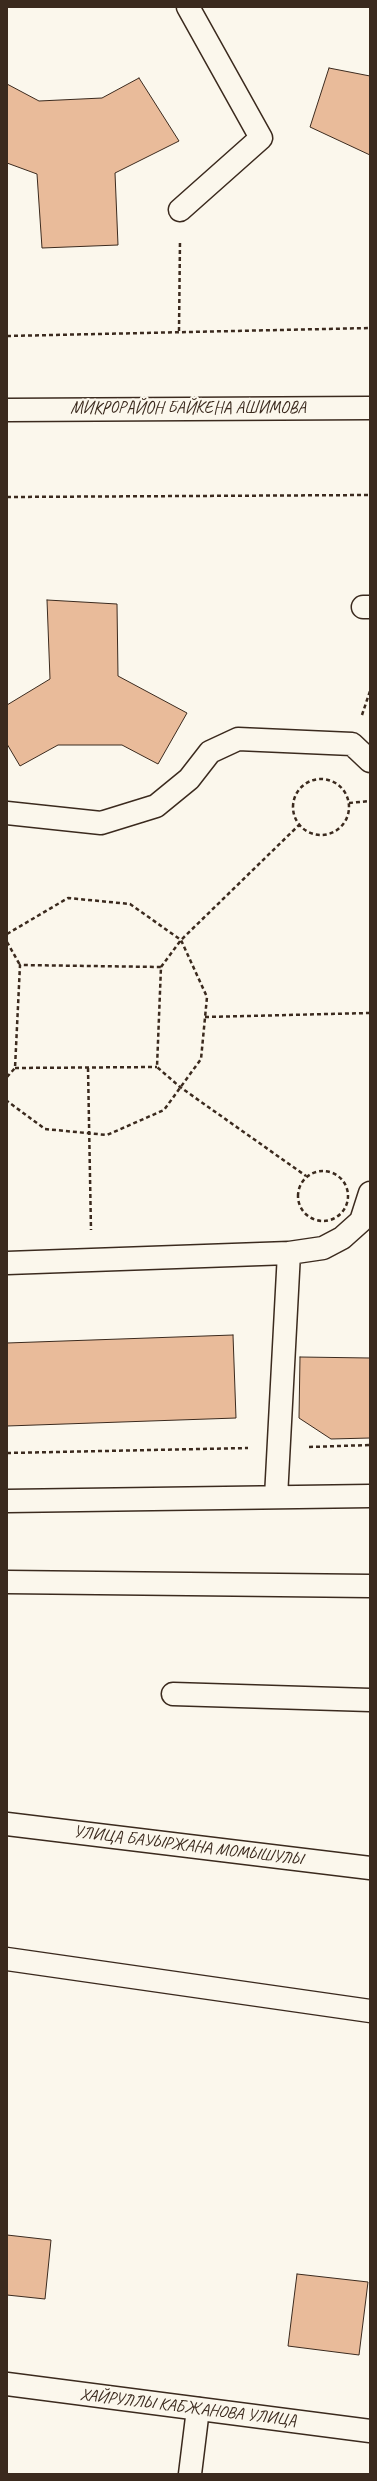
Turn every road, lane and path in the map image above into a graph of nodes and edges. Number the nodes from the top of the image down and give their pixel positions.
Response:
1 (188, 7) edge
2 (180, 210) joint
3 (370, 328) edge
4 (179, 331) junction
5 (7, 336) edge
6 (370, 408) edge
7 (7, 410) edge
8 (370, 495) edge
9 (7, 497) edge
10 (370, 762) edge
11 (370, 801) edge
12 (349, 803) junction
13 (7, 813) edge
14 (299, 825) junction
15 (7, 934) edge
16 (181, 940) junction
17 (7, 942) edge
18 (20, 965) junction
19 (161, 967) junction
20 (370, 1013) edge
21 (205, 1017) junction
22 (157, 1067) junction
23 (15, 1068) junction
24 (88, 1068) junction
25 (7, 1077) edge
26 (180, 1087) junction
27 (7, 1101) edge
28 (88, 1133) junction
29 (306, 1176) junction
30 (370, 1193) edge
31 (289, 1253) junction
32 (92, 1260) junction
33 (7, 1263) edge
34 (370, 1445) edge
35 (279, 1448) junction
36 (7, 1453) edge
37 (370, 1496) edge
38 (276, 1497) junction
39 (7, 1501) edge
40 (7, 1582) edge
41 (370, 1586) edge
42 (173, 1694) dead end
43 (370, 1700) edge
44 (7, 1824) edge
45 (370, 1868) edge
46 (7, 1959) edge
47 (370, 2011) edge
48 (7, 2384) edge
49 (198, 2409) junction
50 (370, 2431) edge
51 (190, 2474) edge

1 - 2 street
2 - 4 path
3 - 4 path
4 - 5 path
6 - 7 street, МИКРОРАЙОН БАЙКЕНА АШИМОВА
8 - 9 path
10 - 13 street
11 - 12 path
12 - 14 path
12 - 14 path
14 - 16 path
15 - 16 path
16 - 19 path
16 - 21 path
17 - 18 path
18 - 19 path
18 - 23 path
19 - 22 path
20 - 21 path
21 - 26 path
22 - 24 path
22 - 26 path
23 - 24 path
23 - 25 path
24 - 28 path
26 - 28 path
26 - 29 path
27 - 28 path
28 - 32 path
29 - 29 path
30 - 31 street
31 - 32 street
31 - 35 street
32 - 33 street
34 - 35 path
35 - 36 path
35 - 38 street
37 - 38 street
38 - 39 street
40 - 41 street
42 - 43 street
44 - 45 street, УЛИЦА БАУЫРЖАНА МОМЫШУЛЫ
46 - 47 street
48 - 49 street, ХАЙРУЛЛЫ КАБЖАНОВА УЛИЦА
49 - 50 street, ХАЙРУЛЛЫ КАБЖАНОВА УЛИЦА
49 - 51 street

